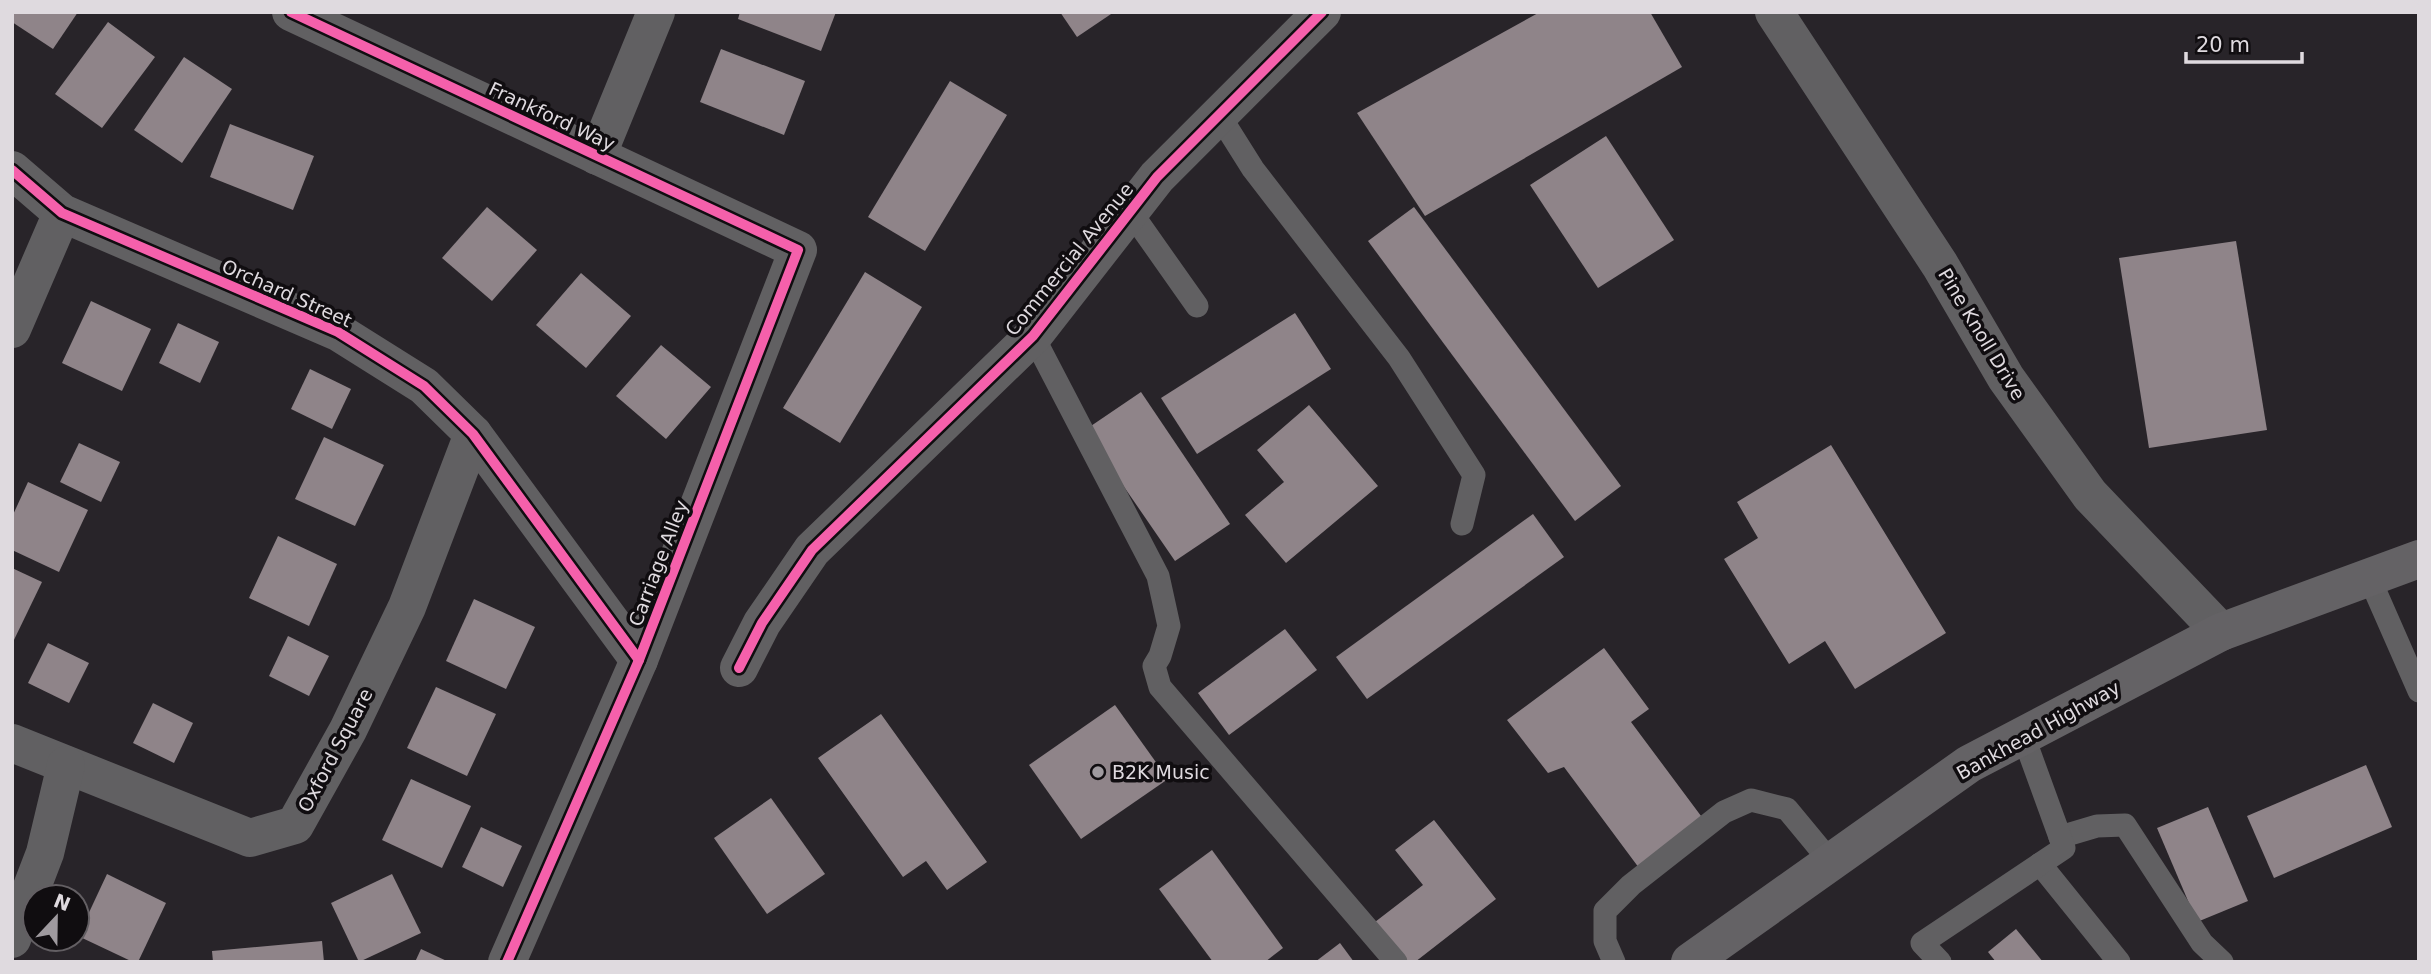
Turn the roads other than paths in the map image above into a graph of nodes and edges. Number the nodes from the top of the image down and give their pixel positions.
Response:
1 (291, 12) edge
2 (656, 12) edge
3 (1322, 12) edge
4 (1774, 12) edge
5 (1219, 115) junction
6 (597, 156) junction
7 (12, 170) edge
8 (1130, 211) junction
9 (62, 213) junction
10 (798, 250) joint
11 (1197, 306) dead end
12 (12, 329) edge
13 (1033, 336) junction
14 (473, 434) junction
15 (1462, 524) dead end
16 (2419, 559) edge
17 (2369, 577) junction
18 (2221, 632) junction
19 (639, 660) junction
20 (739, 668) dead end
21 (2419, 691) edge
22 (2023, 735) junction
23 (12, 743) edge
24 (66, 765) junction
25 (2060, 837) junction
26 (1830, 861) junction
27 (2040, 864) junction
28 (12, 939) edge
29 (507, 962) edge
30 (1396, 962) edge
31 (1614, 962) edge
32 (1690, 962) edge
33 (1940, 962) edge
34 (2119, 962) edge
35 (2222, 962) edge

1 - 6 street, Frankford Way
2 - 6 street
3 - 5 street, Commercial Avenue
4 - 18 street, Pine Knoll Drive
5 - 8 street, Commercial Avenue
5 - 15 lane
6 - 10 street, Frankford Way
7 - 9 street, Orchard Street
8 - 11 lane
8 - 13 street, Commercial Avenue
9 - 12 street
9 - 14 street, Orchard Street
10 - 19 street, Carriage Alley
13 - 20 street, Commercial Avenue
13 - 30 lane
14 - 19 street, Orchard Street
14 - 24 street, Oxford Square
16 - 17 main road, Bankhead Highway
17 - 18 main road, Bankhead Highway
17 - 21 lane
18 - 22 main road, Bankhead Highway
19 - 29 street, Carriage Alley
22 - 25 lane
22 - 26 main road, Bankhead Highway
23 - 24 street, Oxford Square
24 - 28 street
25 - 27 lane
25 - 35 lane
26 - 31 lane
26 - 32 main road, Bankhead Highway
27 - 33 lane
27 - 34 lane

